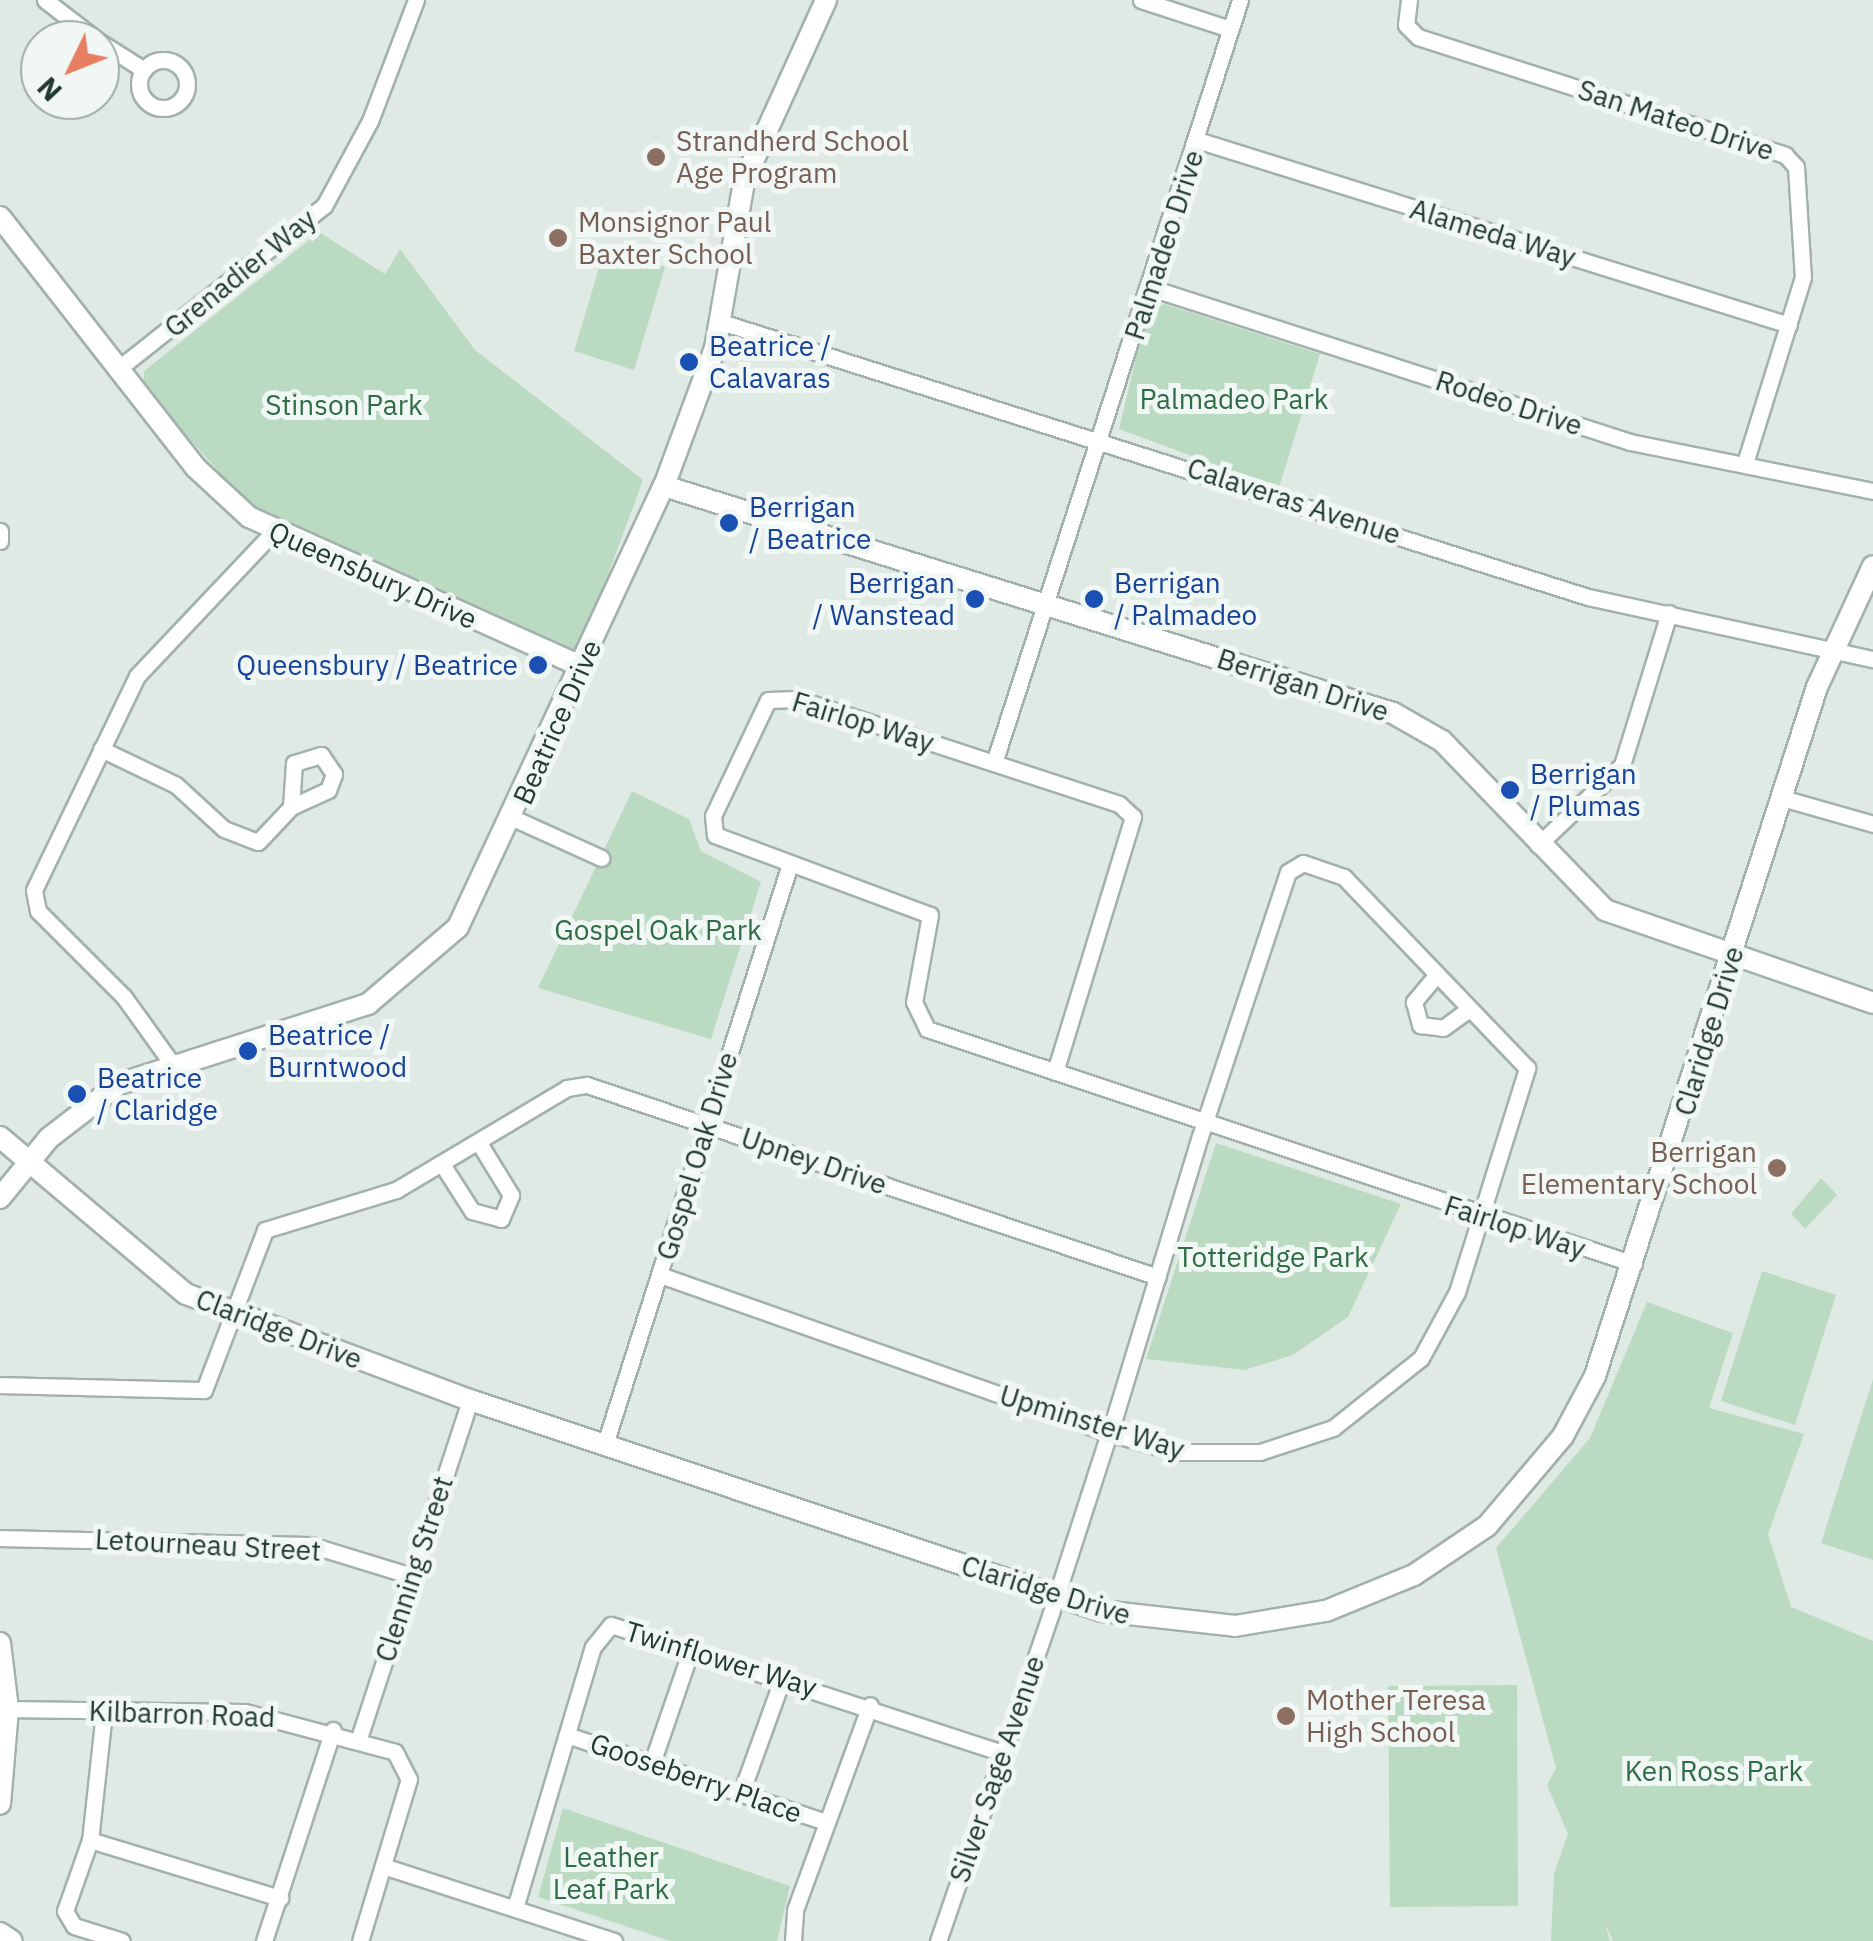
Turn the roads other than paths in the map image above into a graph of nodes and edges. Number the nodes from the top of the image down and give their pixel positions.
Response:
1 (45, 0) edge
2 (416, 0) edge
3 (826, 0) edge
4 (1141, 0) edge
5 (1240, 0) edge
6 (1409, 0) edge
7 (71, 20) edge
8 (1230, 29) junction
9 (120, 55) edge
10 (144, 70) dead end
11 (1198, 140) junction
12 (0, 216) edge
13 (1152, 288) junction
14 (721, 322) junction
15 (1789, 325) junction
16 (118, 369) junction
17 (1101, 438) junction
18 (1746, 460) junction
19 (664, 486) junction
20 (1873, 492) edge
21 (0, 531) edge
22 (272, 533) junction
23 (0, 541) edge
24 (1873, 566) edge
25 (1044, 602) junction
26 (1669, 613) junction
27 (1834, 647) junction
28 (1873, 659) edge
29 (582, 667) junction
30 (101, 750) junction
31 (994, 763) junction
32 (1782, 798) junction
33 (291, 808) dead end
34 (514, 818) junction
35 (1873, 824) edge
36 (1538, 845) junction
37 (601, 858) dead end
38 (789, 868) junction
39 (1732, 958) junction
40 (1433, 979) junction
41 (1873, 1003) edge
42 (1465, 1012) junction
43 (170, 1061) junction
44 (1055, 1072) junction
45 (1204, 1123) junction
46 (707, 1125) junction
47 (0, 1138) edge
48 (480, 1142) junction
49 (26, 1163) junction
50 (442, 1164) junction
51 (0, 1198) edge
52 (1482, 1217) junction
53 (1634, 1264) junction
54 (660, 1275) junction
55 (1158, 1277) junction
56 (237, 1316) junction
57 (0, 1385) edge
58 (470, 1400) junction
59 (1109, 1433) junction
60 (605, 1444) junction
61 (0, 1538) edge
62 (412, 1576) junction
63 (1056, 1597) junction
64 (0, 1643) edge
65 (690, 1650) junction
66 (782, 1680) junction
67 (870, 1706) junction
68 (4, 1709) edge
69 (104, 1712) junction
70 (333, 1730) junction
71 (567, 1734) junction
72 (358, 1738) junction
73 (1003, 1753) junction
74 (652, 1763) junction
75 (741, 1794) junction
76 (0, 1804) edge
77 (825, 1822) junction
78 (90, 1840) junction
79 (384, 1866) junction
80 (280, 1898) junction
81 (515, 1908) junction
82 (0, 1933) edge
83 (12, 1941) edge
84 (122, 1941) edge
85 (264, 1941) edge
86 (360, 1941) edge
87 (614, 1941) edge
88 (793, 1941) edge
89 (938, 1941) edge

1 - 7 street
2 - 16 street, Grenadier Way
3 - 14 street, Beatrice Drive
4 - 8 street
5 - 8 street, Palmadeo Drive
6 - 15 street, San Mateo Drive
8 - 11 street, Palmadeo Drive
9 - 10 street
11 - 13 street, Palmadeo Drive
11 - 15 street, Alameda Way
12 - 16 street, Queensbury Drive
13 - 17 street, Palmadeo Drive
13 - 18 street, Rodeo Drive
14 - 17 street, Calaveras Avenue
14 - 19 street, Beatrice Drive
15 - 18 street, San Mateo Drive
16 - 22 street, Queensbury Drive
17 - 25 street, Palmadeo Drive
17 - 26 street, Calaveras Avenue
18 - 20 street, Rodeo Drive
19 - 25 street, Berrigan Drive
19 - 29 street, Beatrice Drive
21 - 23 street
22 - 29 street, Queensbury Drive
22 - 30 street
24 - 27 street, Claridge Drive
25 - 31 street, Palmadeo Drive
25 - 36 street, Berrigan Drive
26 - 27 street, Calaveras Avenue
26 - 36 street
27 - 28 street, Calaveras Avenue
27 - 32 street, Claridge Drive
29 - 34 street, Beatrice Drive
30 - 33 street
30 - 43 street
31 - 38 street, Fairlop Way
31 - 44 street, Fairlop Way
32 - 35 street
32 - 39 street, Claridge Drive
34 - 37 street
34 - 43 street, Beatrice Drive
36 - 39 street, Berrigan Drive
38 - 44 street, Fairlop Way
38 - 46 street, Gospel Oak Drive
39 - 41 street, Berrigan Drive
39 - 53 street, Claridge Drive
40 - 42 street, Silver Sage Avenue
40 - 42 street
40 - 45 street, Silver Sage Avenue
42 - 52 street, Upminster Way
43 - 49 street, Beatrice Drive
44 - 45 street, Fairlop Way
45 - 52 street, Fairlop Way
45 - 55 street, Silver Sage Avenue
46 - 48 street, Upney Drive
46 - 54 street, Gospel Oak Drive
46 - 55 street, Upney Drive
47 - 49 street, Claridge Drive
48 - 50 street, Upney Drive
48 - 50 street
49 - 51 street, Beatrice Drive
49 - 56 street, Claridge Drive
50 - 56 street, Upney Drive
52 - 53 street, Fairlop Way
52 - 59 street, Upminster Way
53 - 63 street, Claridge Drive
54 - 59 street, Upminster Way
54 - 60 street, Gospel Oak Drive
55 - 59 street, Silver Sage Avenue
56 - 57 street
56 - 58 street, Claridge Drive
58 - 60 street, Claridge Drive
58 - 62 street, Clenning Street
59 - 63 street, Silver Sage Avenue
60 - 63 street, Claridge Drive
61 - 62 street, Letourneau Street
62 - 72 street, Clenning Street
63 - 73 street, Silver Sage Avenue
64 - 68 street
65 - 66 street, Twinflower Way
65 - 71 street, Twinflower Way
65 - 74 street
66 - 67 street, Twinflower Way
66 - 75 street
67 - 73 street, Twinflower Way
67 - 77 street
68 - 69 street, Kilbarron Road
68 - 76 street
69 - 70 street, Kilbarron Road
69 - 78 street
70 - 72 street, Kilbarron Road
70 - 80 street
71 - 74 street, Gooseberry Place
71 - 81 street, Twinflower Way
72 - 79 street, Kilbarron Road
73 - 89 street, Silver Sage Avenue
74 - 75 street, Gooseberry Place
75 - 77 street, Gooseberry Place
77 - 88 street
78 - 80 street
78 - 84 street
79 - 81 street
79 - 86 street
80 - 85 street
81 - 87 street
82 - 83 street

